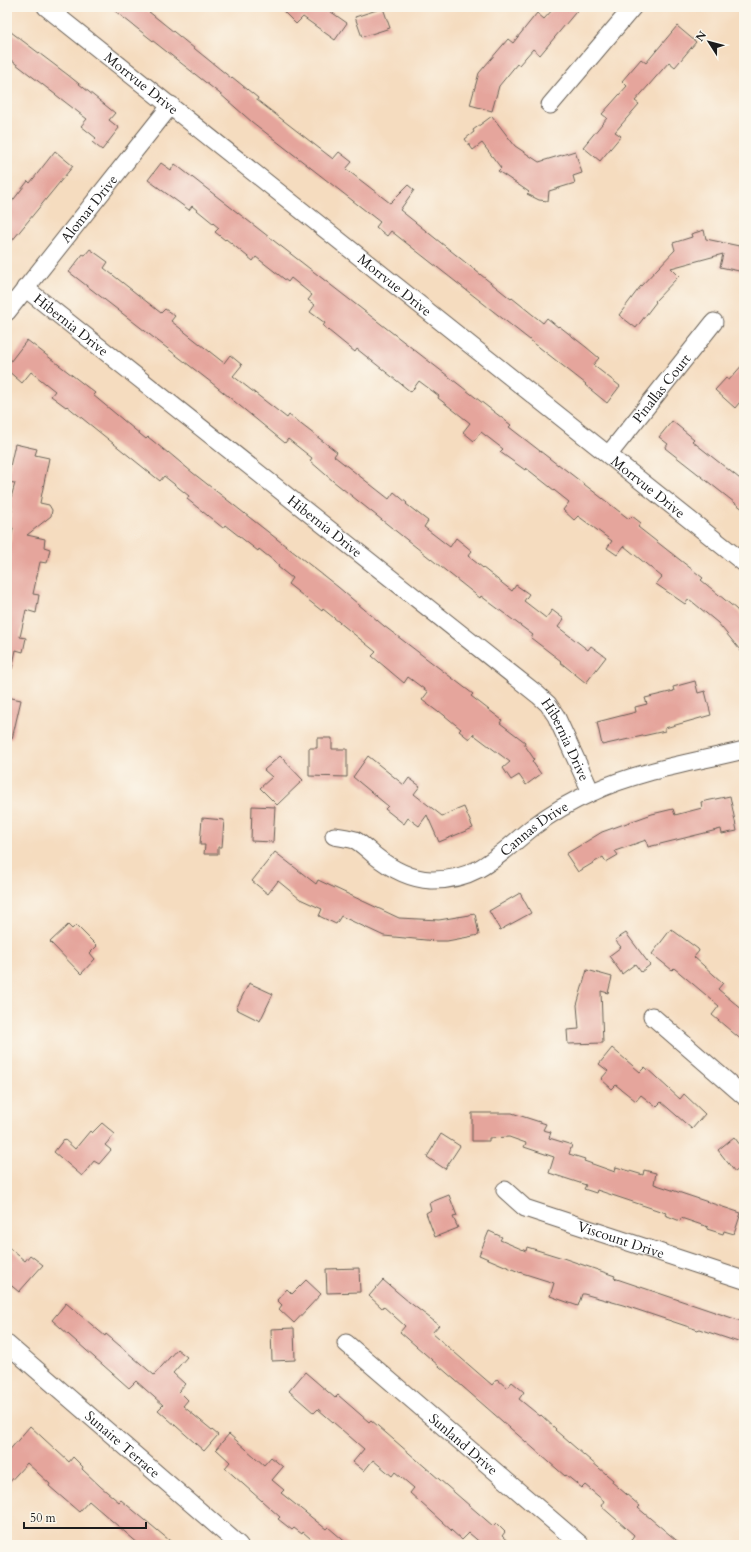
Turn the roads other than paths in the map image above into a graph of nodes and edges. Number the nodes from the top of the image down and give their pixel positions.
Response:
1 (46, 7) edge
2 (633, 7) edge
3 (171, 105) junction
4 (550, 105) dead end
5 (25, 288) junction
6 (7, 312) edge
7 (714, 322) dead end
8 (608, 454) junction
9 (744, 563) edge
10 (744, 750) edge
11 (591, 792) junction
12 (334, 836) dead end
13 (652, 1016) dead end
14 (744, 1096) edge
15 (505, 1190) dead end
16 (744, 1280) edge
17 (346, 1343) dead end
18 (7, 1344) edge
19 (239, 1545) edge
20 (581, 1545) edge

1 - 3 street, Morrvue Drive
2 - 4 street
3 - 5 street, Alomar Drive
3 - 8 street, Morrvue Drive
5 - 6 street, Alomar Drive
5 - 11 street, Hibernia Drive
7 - 8 street, Pinallas Court
8 - 9 street, Morrvue Drive
10 - 11 street, Cannas Drive
11 - 12 street, Cannas Drive
13 - 14 street
15 - 16 street, Viscount Drive
17 - 20 street, Sunland Drive
18 - 19 street, Sunaire Terrace

